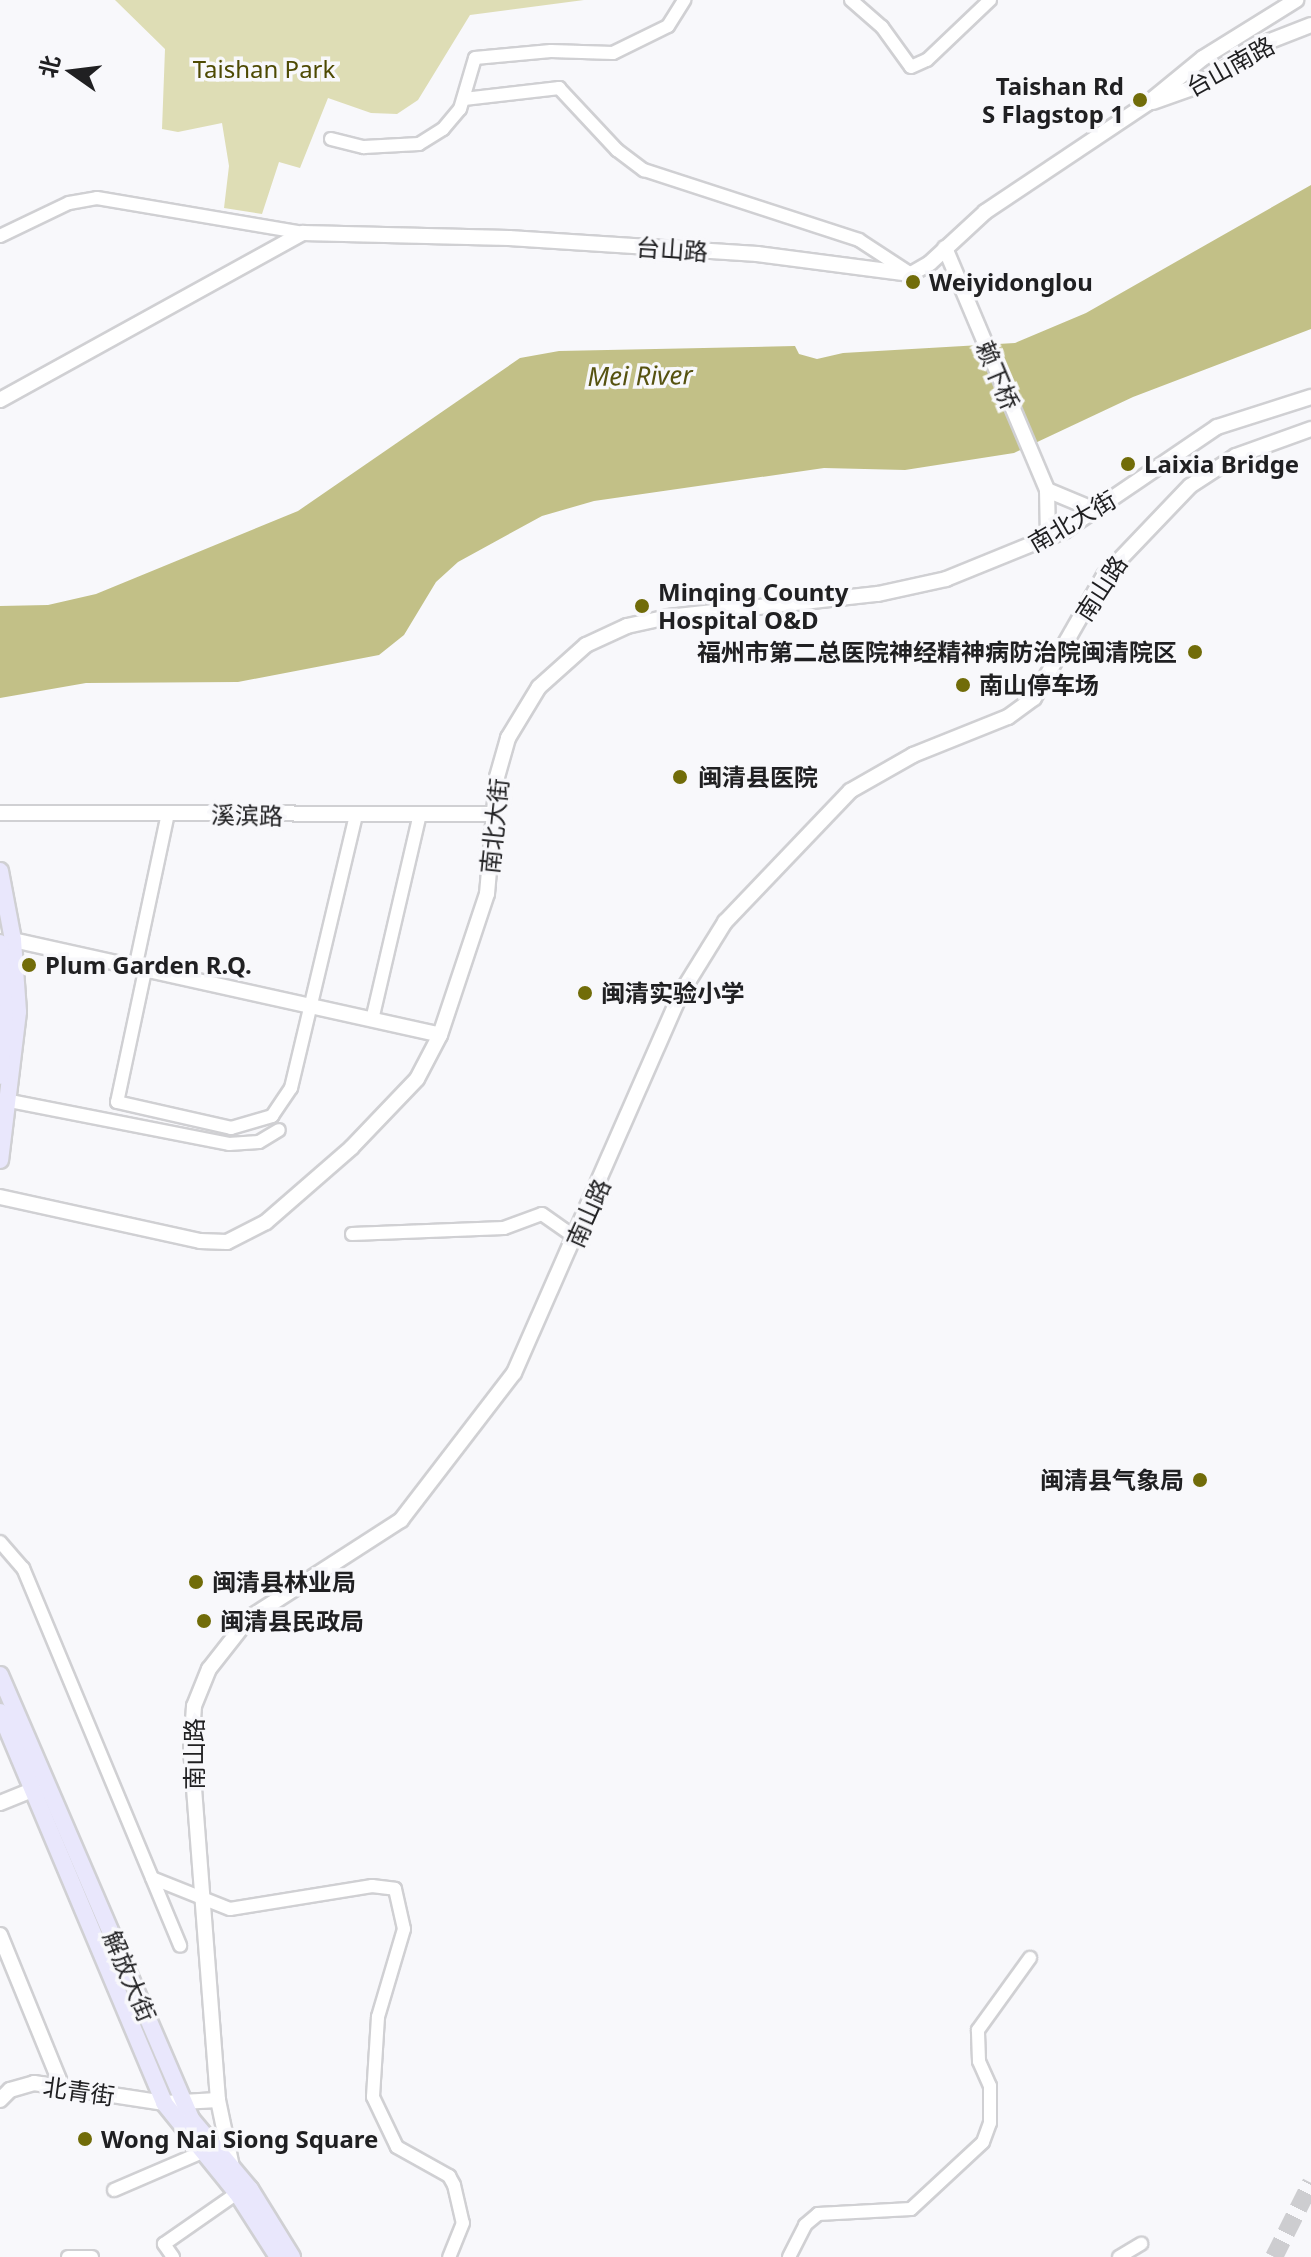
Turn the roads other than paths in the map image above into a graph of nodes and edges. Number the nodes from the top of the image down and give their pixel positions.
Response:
1 (684, 0) edge
2 (851, 0) edge
3 (990, 0) edge
4 (1296, 0) edge
5 (1311, 25) edge
6 (464, 99) junction
7 (1148, 103) junction
8 (331, 139) dead end
9 (303, 233) junction
10 (0, 236) edge
11 (945, 248) junction
12 (911, 274) junction
13 (1311, 397) edge
14 (0, 400) edge
15 (1311, 429) edge
16 (1044, 484) junction
17 (1095, 510) junction
18 (1048, 539) junction
19 (0, 813) edge
20 (168, 814) junction
21 (420, 814) junction
22 (494, 814) junction
23 (356, 815) junction
24 (0, 871) edge
25 (7, 942) edge
26 (141, 965) junction
27 (311, 1005) junction
28 (372, 1020) junction
29 (440, 1035) junction
30 (0, 1076) edge
31 (10, 1101) junction
32 (279, 1130) dead end
33 (0, 1160) edge
34 (0, 1197) edge
35 (352, 1234) dead end
36 (576, 1238) junction
37 (0, 1542) edge
38 (0, 1675) edge
39 (0, 1712) edge
40 (35, 1789) junction
41 (0, 1803) edge
42 (152, 1878) junction
43 (198, 1898) junction
44 (0, 1935) edge
45 (180, 1946) dead end
46 (1030, 1958) dead end
47 (62, 2087) junction
48 (0, 2100) edge
49 (218, 2100) junction
50 (164, 2103) junction
51 (184, 2104) junction
52 (200, 2153) junction
53 (232, 2167) junction
54 (114, 2190) dead end
55 (237, 2193) junction
56 (1141, 2244) dead end
57 (68, 2257) edge
58 (92, 2257) edge
59 (173, 2257) edge
60 (278, 2257) edge
61 (292, 2257) edge
62 (449, 2257) edge
63 (789, 2257) edge
64 (1119, 2257) edge

1 - 6 street
2 - 3 street
4 - 7 street
5 - 7 street, 台山南路
6 - 8 street
6 - 12 street
7 - 11 street
9 - 10 street
9 - 12 street, 台山路
9 - 14 street
11 - 12 street
11 - 16 street, 赖下桥
13 - 17 street, 南北大街
15 - 36 street, 南山路
16 - 17 street
16 - 18 street
17 - 18 street, 南北大街
18 - 22 street, 南北大街
19 - 20 street, 溪滨路
20 - 23 street, 溪滨路
20 - 26 street
21 - 22 street, 溪滨路
21 - 23 street, 溪滨路
21 - 28 street
22 - 29 street, 南北大街
23 - 27 street
24 - 25 main road
25 - 26 street
25 - 30 main road
25 - 31 main road
26 - 27 street
26 - 27 street
27 - 28 street
28 - 29 street
29 - 34 street, 南北大街
31 - 32 street
31 - 33 main road
35 - 36 street
36 - 43 street, 南山路
37 - 42 street
38 - 51 main road, 解放大街
39 - 40 main road, 解放大街
40 - 41 street
40 - 50 main road, 解放大街
42 - 43 street
42 - 45 street
43 - 49 street, 南山路
43 - 62 street
44 - 47 street
46 - 63 street
47 - 48 street, 北青街
47 - 50 street, 北青街
49 - 51 street, 北青街
49 - 53 street, 南山路
50 - 51 street, 北青街
50 - 52 main road, 解放大街
51 - 53 main road, 解放大街
52 - 54 street
52 - 55 main road, 解放大街
53 - 61 main road, 解放大街
55 - 59 street
55 - 60 main road, 解放大街
56 - 64 street
57 - 58 street

